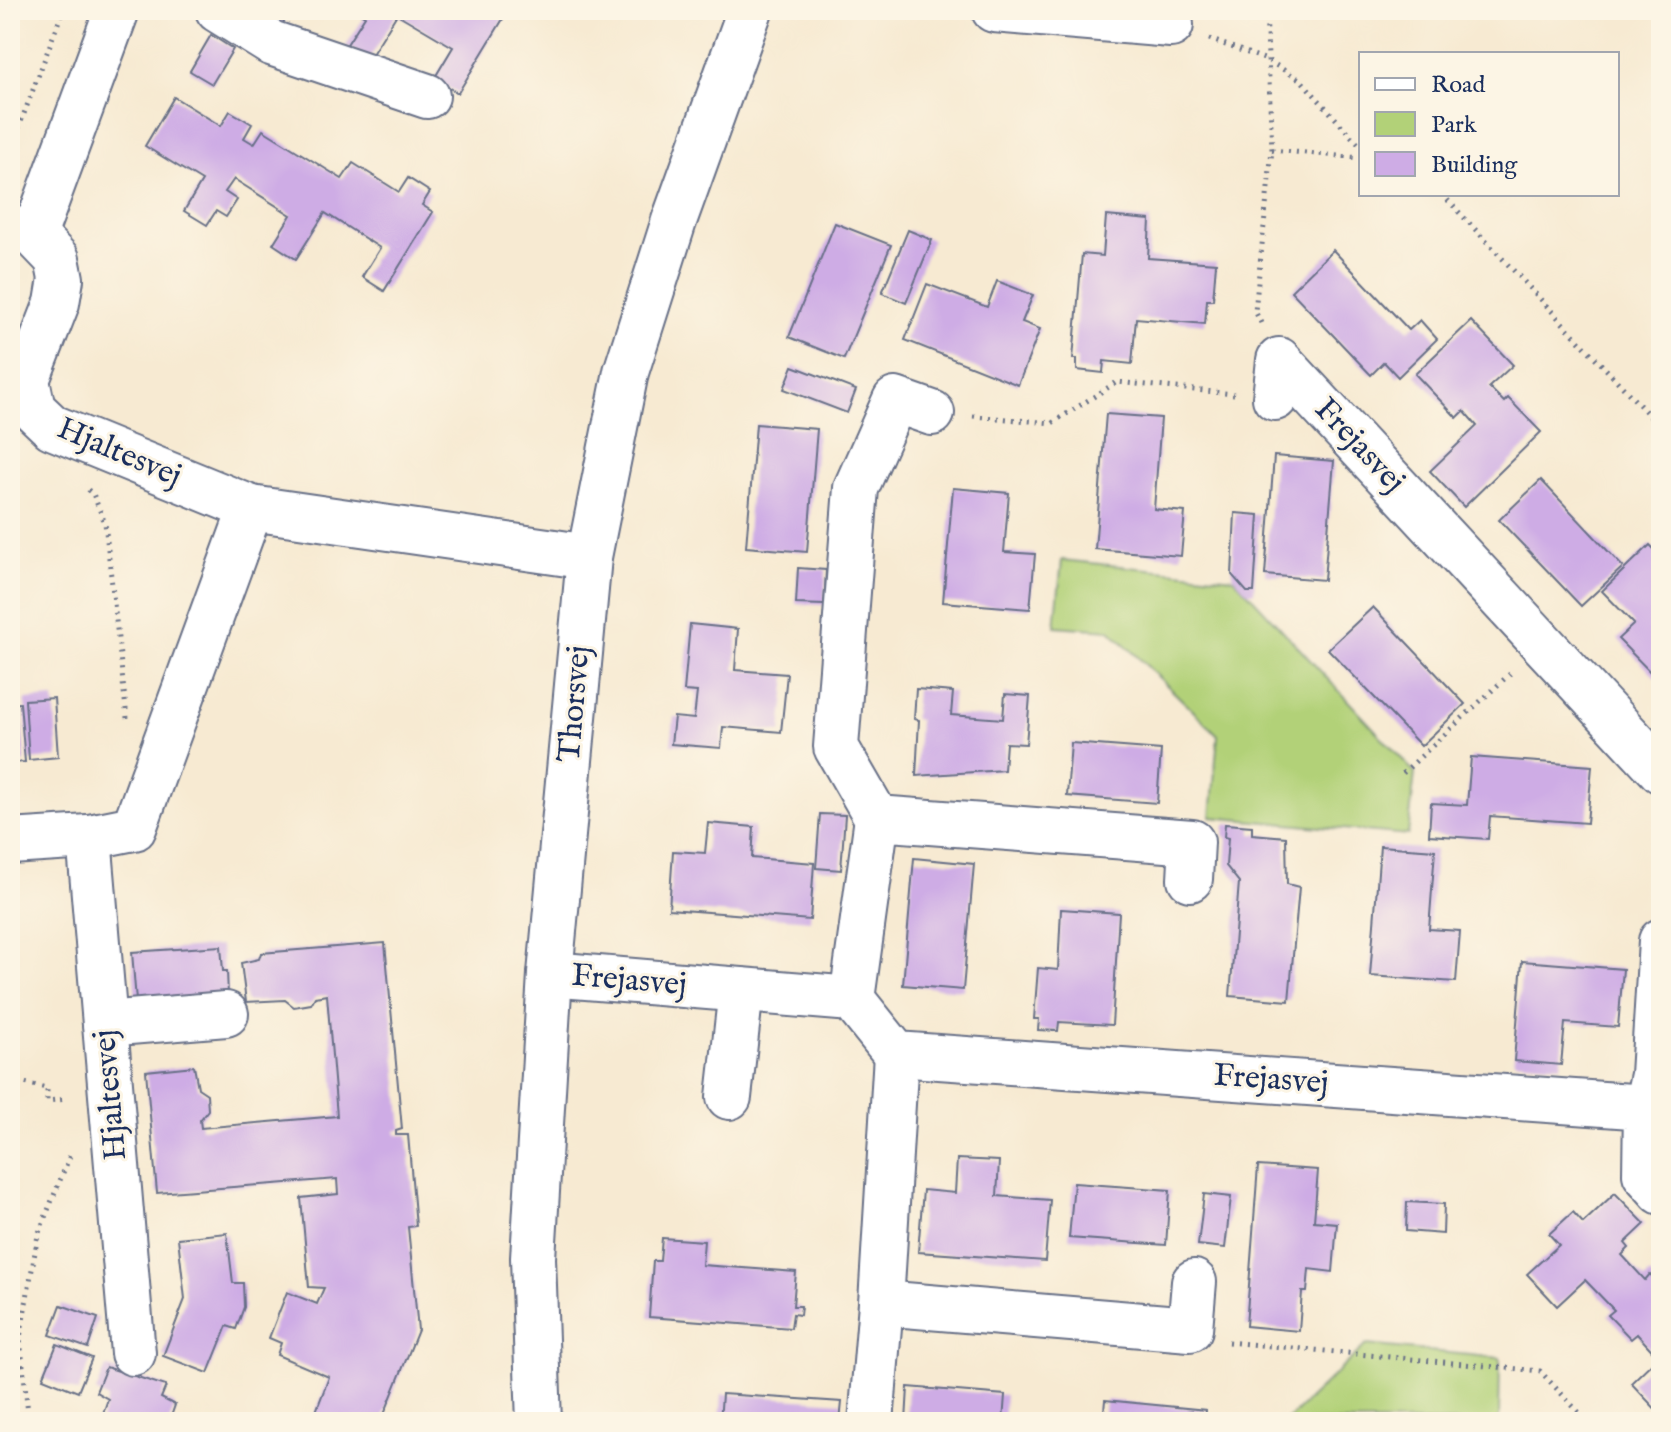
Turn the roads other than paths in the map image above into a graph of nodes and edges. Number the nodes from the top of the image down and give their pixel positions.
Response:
1 (117, 10) edge
2 (218, 10) edge
3 (750, 10) edge
4 (1021, 11) edge
5 (1120, 15) edge
6 (1171, 25) road end
7 (427, 96) dead end
8 (22, 231) edge
9 (1277, 379) road end
10 (932, 413) road end
11 (251, 508) junction
12 (589, 557) junction
13 (1661, 771) edge
14 (877, 818) junction
15 (89, 837) junction
16 (10, 842) edge
17 (1190, 879) dead end
18 (1661, 941) edge
19 (550, 974) junction
20 (741, 990) junction
21 (852, 999) junction
22 (226, 1014) dead end
23 (105, 1024) junction
24 (896, 1054) junction
25 (729, 1097) dead end
26 (1646, 1107) junction
27 (1661, 1192) edge
28 (1194, 1282) dead end
29 (881, 1303) junction
30 (133, 1353) dead end
31 (539, 1422) edge
32 (871, 1422) edge

1 - 8 street, Hjaltesvej
2 - 7 street
3 - 12 street, Thorsvej
4 - 5 street
5 - 6 street
8 - 11 street, Hjaltesvej
9 - 13 street, Frejasvej
10 - 14 street
11 - 12 street, Hjaltesvej
11 - 15 street
12 - 19 street, Thorsvej
14 - 17 street
14 - 21 street
15 - 16 street
15 - 23 street, Hjaltesvej
18 - 26 street
19 - 20 street, Frejasvej
19 - 31 street, Thorsvej
20 - 21 street, Frejasvej
20 - 25 street
21 - 24 street
22 - 23 street
23 - 30 street, Hjaltesvej
24 - 26 street, Frejasvej
24 - 29 street
26 - 27 street
28 - 29 street
29 - 32 street

